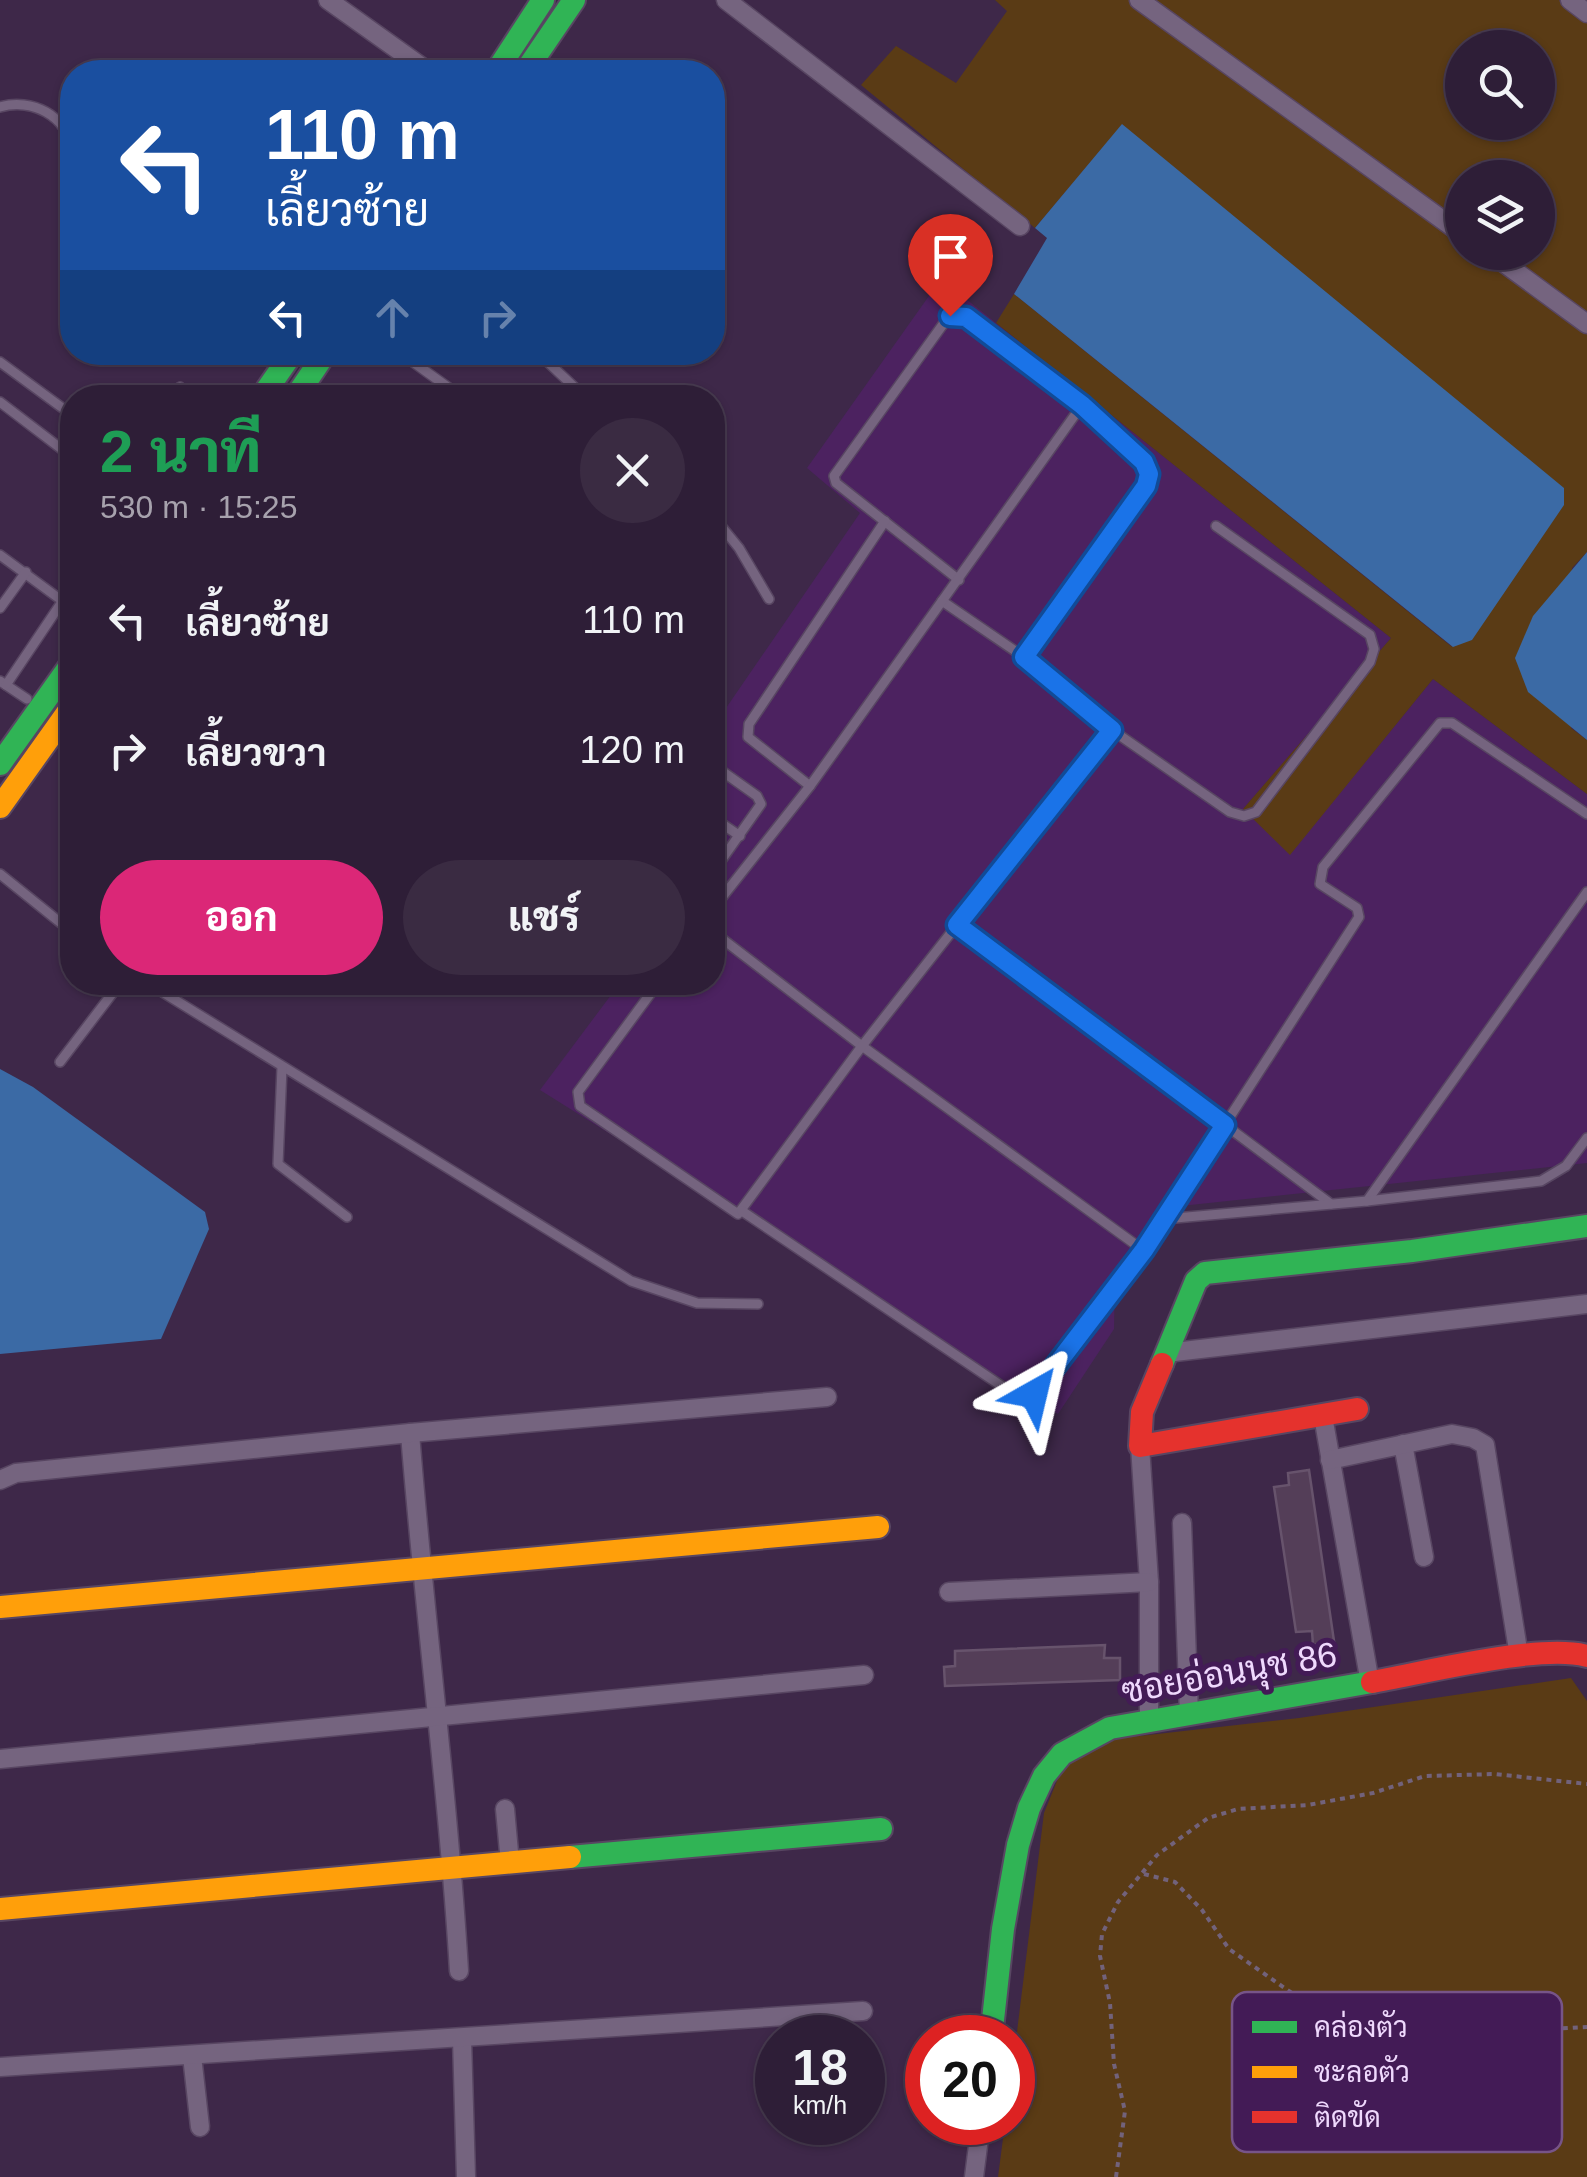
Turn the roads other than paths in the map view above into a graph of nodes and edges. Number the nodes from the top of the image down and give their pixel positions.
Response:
1 (328, 0) edge
2 (543, 0) edge
3 (574, 0) edge
4 (726, 0) edge
5 (1139, 0) edge
6 (1570, 0) edge
7 (1587, 13) edge
8 (413, 60) edge
9 (504, 60) edge
10 (533, 60) edge
11 (0, 107) edge
12 (60, 125) edge
13 (1445, 222) edge
14 (1020, 226) dead end
15 (1514, 270) edge
16 (1587, 324) edge
17 (0, 362) edge
18 (416, 365) edge
19 (551, 365) edge
20 (445, 385) edge
21 (572, 385) edge
22 (0, 402) edge
23 (1082, 405) junction
24 (60, 406) edge
25 (60, 448) edge
26 (885, 522) junction
27 (1216, 526) dead end
28 (725, 530) edge
29 (0, 555) edge
30 (26, 572) junction
31 (959, 580) junction
32 (60, 598) edge
33 (769, 599) dead end
34 (942, 601) junction
35 (60, 604) edge
36 (0, 608) edge
37 (1024, 657) junction
38 (60, 680) edge
39 (3, 683) edge
40 (27, 699) dead end
41 (60, 723) edge
42 (1112, 730) junction
43 (0, 764) edge
44 (725, 773) edge
45 (810, 786) junction
46 (0, 807) edge
47 (1587, 814) edge
48 (725, 826) edge
49 (740, 836) junction
50 (725, 856) edge
51 (0, 874) edge
52 (1587, 892) edge
53 (725, 894) edge
54 (60, 922) edge
55 (957, 925) junction
56 (725, 940) edge
57 (111, 995) edge
58 (167, 995) edge
59 (649, 995) edge
60 (862, 1046) junction
61 (60, 1062) dead end
62 (282, 1066) junction
63 (1225, 1125) junction
64 (1587, 1138) edge
65 (1367, 1201) junction
66 (1331, 1204) junction
67 (742, 1211) junction
68 (347, 1217) dead end
69 (1164, 1219) junction
70 (1587, 1226) edge
71 (1144, 1250) junction
72 (758, 1304) dead end
73 (1587, 1304) edge
74 (1166, 1353) junction
75 (827, 1398) dead end
76 (1357, 1409) dead end
77 (1323, 1416) junction
78 (410, 1433) junction
79 (1403, 1444) junction
80 (1140, 1446) junction
81 (1330, 1460) junction
82 (0, 1480) edge
83 (1182, 1523) dead end
84 (878, 1527) dead end
85 (1424, 1557) dead end
86 (420, 1566) junction
87 (1149, 1582) junction
88 (950, 1592) dead end
89 (0, 1607) edge
90 (1519, 1656) junction
91 (1587, 1656) edge
92 (864, 1674) dead end
93 (1370, 1684) junction
94 (1189, 1714) junction
95 (436, 1715) junction
96 (1149, 1721) junction
97 (0, 1759) edge
98 (505, 1809) dead end
99 (881, 1830) dead end
100 (510, 1863) junction
101 (453, 1868) junction
102 (0, 1910) edge
103 (459, 1971) dead end
104 (863, 2012) dead end
105 (994, 2015) edge
106 (462, 2039) junction
107 (192, 2056) junction
108 (0, 2067) edge
109 (200, 2127) dead end
110 (977, 2145) edge
111 (466, 2177) edge
112 (974, 2177) edge

1 - 8 street
2 - 9 street
3 - 10 street
4 - 14 street
5 - 13 street
6 - 7 street
11 - 12 lane
15 - 16 street
17 - 24 lane
18 - 20 lane
19 - 21 lane
22 - 25 lane
23 - 26 lane
23 - 31 lane
23 - 37 lane
26 - 31 lane
26 - 45 lane
27 - 42 lane
28 - 33 lane
29 - 30 lane
30 - 32 lane
30 - 36 lane
31 - 34 lane
34 - 37 lane
34 - 45 lane
35 - 39 lane
37 - 42 lane
38 - 43 street
39 - 40 lane
41 - 46 street
42 - 55 lane
44 - 49 lane
45 - 53 lane
47 - 63 lane
48 - 49 lane
49 - 50 lane
51 - 54 lane
52 - 65 lane
55 - 60 lane
55 - 63 lane
56 - 60 lane
57 - 61 lane
58 - 62 lane
59 - 67 lane
60 - 67 lane
60 - 71 lane
62 - 68 lane
62 - 72 lane
63 - 66 lane
63 - 69 lane
64 - 65 lane
65 - 66 lane
66 - 69 lane
67 - 71 lane
69 - 71 lane
70 - 74 street
73 - 74 street
74 - 80 street
75 - 78 street
76 - 77 street
77 - 80 street
77 - 81 street
78 - 82 street
78 - 86 street
79 - 81 street
79 - 85 street
79 - 90 street
80 - 87 street
81 - 93 street
83 - 94 street
84 - 86 street
86 - 89 street
86 - 95 street
87 - 88 street
87 - 96 street
90 - 91 street, ซอยอ่อนนุช 86
90 - 93 street, ซอยอ่อนนุช 86
92 - 95 street
93 - 94 street, ซอยอ่อนนุช 86
94 - 96 street, ซอยอ่อนนุช 86
95 - 97 street
95 - 101 street
96 - 105 street, ซอยอ่อนนุช 86
98 - 100 street
99 - 100 street
100 - 101 street
101 - 102 street
101 - 103 street
104 - 106 street
106 - 107 street
106 - 111 street
107 - 108 street
107 - 109 street
110 - 112 street

